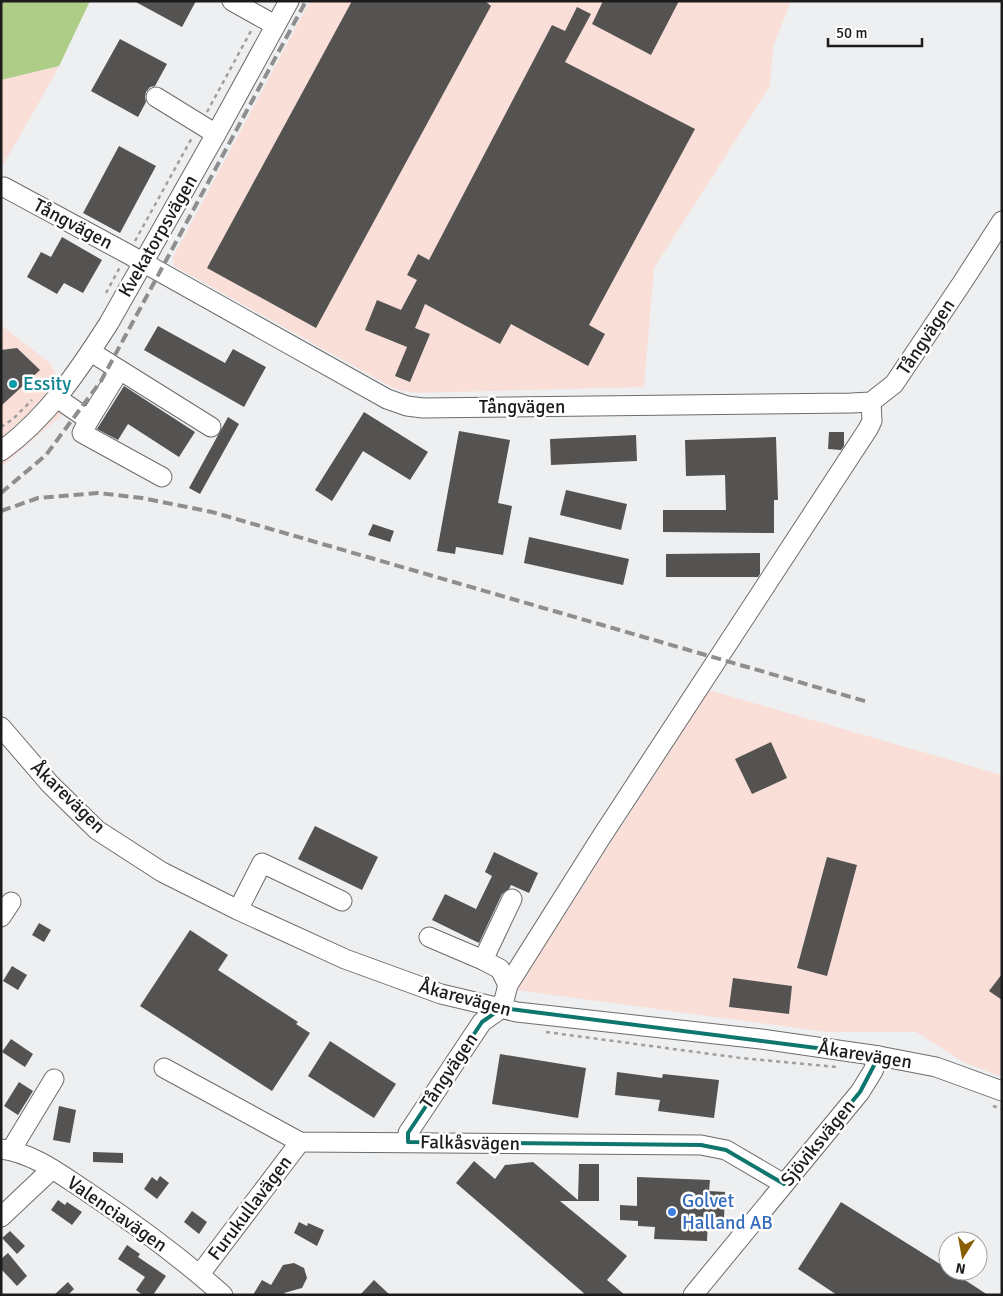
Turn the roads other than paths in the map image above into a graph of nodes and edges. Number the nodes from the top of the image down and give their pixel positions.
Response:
1 (232, 1) edge
2 (288, 1) edge
3 (276, 26) junction
4 (156, 97) dead end
5 (216, 134) junction
6 (4, 187) dead end
7 (1002, 220) edge
8 (135, 258) junction
9 (91, 352) junction
10 (119, 371) junction
11 (57, 398) junction
12 (871, 402) junction
13 (89, 420) junction
14 (211, 428) dead end
15 (1, 451) edge
16 (162, 477) dead end
17 (1, 727) edge
18 (512, 899) dead end
19 (342, 901) dead end
20 (238, 910) junction
21 (429, 937) dead end
22 (483, 960) junction
23 (508, 985) junction
24 (502, 1008) junction
25 (878, 1056) junction
26 (164, 1068) dead end
27 (54, 1079) dead end
28 (1002, 1092) edge
29 (300, 1142) junction
30 (408, 1142) junction
31 (6, 1150) edge
32 (52, 1169) junction
33 (784, 1184) junction
34 (1, 1217) edge
35 (200, 1274) junction
36 (223, 1295) edge
37 (693, 1295) edge

1 - 3 street
2 - 3 street, Kvekatorpsvägen
3 - 5 street, Kvekatorpsvägen
4 - 5 street
5 - 8 street, Kvekatorpsvägen
6 - 8 street, Tångvägen
7 - 12 street, Tångvägen
8 - 9 street, Kvekatorpsvägen
8 - 12 street, Tångvägen
9 - 10 street
9 - 11 street, Kvekatorpsvägen
10 - 13 street
10 - 14 street
11 - 13 street
11 - 15 street, Kvekatorpsvägen
12 - 23 street
13 - 16 street
17 - 20 street, Åkarevägen
18 - 22 street
19 - 20 street
20 - 24 street, Åkarevägen
21 - 22 street
22 - 23 street
23 - 24 street
24 - 25 street, Åkarevägen
24 - 30 street, Tångvägen
25 - 28 street, Åkarevägen
25 - 33 street, Sjöviksvägen
26 - 29 street, Falkåsvägen
27 - 31 street
29 - 30 street, Falkåsvägen
29 - 35 street, Furukullavägen
30 - 33 street, Falkåsvägen
31 - 32 street, Valenciavägen
32 - 34 street
32 - 35 street, Valenciavägen
33 - 37 street, Sjöviksvägen
35 - 36 street, Valenciavägen

